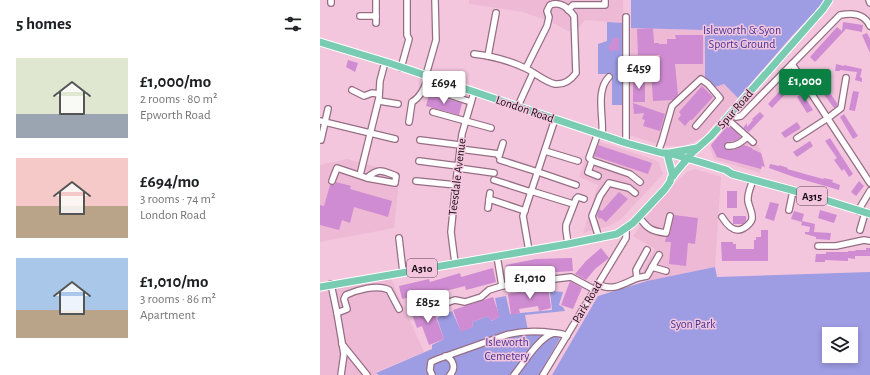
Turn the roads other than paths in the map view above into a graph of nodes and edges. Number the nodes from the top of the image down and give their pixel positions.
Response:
1 (376, 0) edge
2 (407, 0) edge
3 (435, 0) edge
4 (605, 0) edge
5 (829, 0) edge
6 (568, 10) junction
7 (496, 13) dead end
8 (360, 16) dead end
9 (373, 16) junction
10 (626, 17) dead end
11 (376, 23) dead end
12 (870, 26) edge
13 (320, 42) edge
14 (474, 54) dead end
15 (488, 56) junction
16 (385, 62) junction
17 (792, 64) junction
18 (401, 68) junction
19 (526, 68) junction
20 (533, 73) junction
21 (430, 77) junction
22 (610, 77) dead end
23 (846, 78) dead end
24 (352, 90) dead end
25 (474, 92) junction
26 (379, 94) junction
27 (379, 101) junction
28 (471, 102) junction
29 (398, 104) dead end
30 (518, 106) junction
31 (328, 109) dead end
32 (433, 112) dead end
33 (728, 116) junction
34 (828, 118) junction
35 (555, 119) junction
36 (465, 121) junction
37 (322, 122) edge
38 (409, 122) dead end
39 (696, 126) dead end
40 (491, 128) dead end
41 (371, 133) junction
42 (600, 134) junction
43 (747, 137) junction
44 (797, 138) dead end
45 (395, 139) dead end
46 (321, 140) edge
47 (420, 140) dead end
48 (753, 142) dead end
49 (503, 143) dead end
50 (626, 143) junction
51 (728, 146) dead end
52 (460, 147) junction
53 (700, 147) junction
54 (545, 151) junction
55 (664, 154) junction
56 (419, 161) dead end
57 (592, 161) junction
58 (688, 161) junction
59 (578, 162) dead end
60 (497, 165) junction
61 (458, 167) junction
62 (538, 172) junction
63 (360, 175) junction
64 (598, 176) dead end
65 (367, 178) dead end
66 (671, 179) junction
67 (752, 180) junction
68 (332, 181) dead end
69 (416, 181) dead end
70 (640, 182) dead end
71 (870, 183) edge
72 (456, 185) junction
73 (576, 185) dead end
74 (531, 191) junction
75 (793, 191) junction
76 (870, 191) edge
77 (635, 192) dead end
78 (584, 198) dead end
79 (570, 203) dead end
80 (488, 208) dead end
81 (789, 210) dead end
82 (525, 211) junction
83 (864, 213) edge
84 (670, 216) dead end
85 (639, 217) junction
86 (722, 217) dead end
87 (626, 228) junction
88 (860, 230) dead end
89 (399, 238) dead end
90 (599, 238) junction
91 (870, 241) edge
92 (568, 244) junction
93 (818, 246) dead end
94 (647, 250) dead end
95 (529, 251) junction
96 (659, 255) dead end
97 (497, 256) junction
98 (455, 263) junction
99 (652, 267) junction
100 (666, 271) dead end
101 (403, 272) junction
102 (637, 278) junction
103 (546, 280) dead end
104 (540, 281) dead end
105 (331, 284) junction
106 (502, 286) junction
107 (320, 287) edge
108 (596, 287) junction
109 (412, 303) dead end
110 (399, 309) dead end
111 (337, 314) junction
112 (554, 333) junction
113 (566, 336) junction
114 (342, 344) junction
115 (445, 356) junction
116 (341, 375) edge
117 (367, 375) edge
118 (432, 375) edge
119 (450, 375) edge
120 (514, 375) edge
121 (544, 375) edge

1 - 9 street
2 - 18 street
3 - 21 street
4 - 6 street
5 - 33 main road, Spur Road
6 - 19 street
6 - 20 street
7 - 15 street
8 - 9 street
9 - 11 street
10 - 50 street
12 - 17 street
13 - 16 main road, London Road / A315
14 - 15 street
15 - 19 street
16 - 18 main road, London Road / A315
16 - 26 street
17 - 33 street
17 - 34 street
18 - 21 main road, London Road / A315
19 - 20 street
20 - 30 street
21 - 25 main road, London Road / A315
21 - 28 street
21 - 38 street
22 - 42 street
23 - 34 street
24 - 26 street
25 - 28 street, Teesdale Avenue
25 - 30 main road, London Road / A315
26 - 27 street
27 - 29 street
27 - 41 street
28 - 36 street, Teesdale Avenue
30 - 35 main road, London Road / A315
31 - 37 street
32 - 36 street
33 - 43 street
33 - 53 main road, Spur Road
34 - 44 street
34 - 71 street
35 - 42 main road, London Road / A315
35 - 54 street
36 - 40 street
36 - 52 street, Teesdale Avenue
37 - 41 street
37 - 46 street
39 - 55 street
41 - 45 street
41 - 63 street
42 - 50 main road, London Road / A315
42 - 57 street
43 - 48 street
43 - 51 street
47 - 52 street
49 - 60 street
50 - 55 main road, London Road / A315
52 - 60 street
52 - 61 street, Teesdale Avenue
53 - 55 main road
53 - 58 main road, Spur Road
54 - 59 street
54 - 62 street
55 - 58 main road, London Road / A315
55 - 66 main road
56 - 61 street
57 - 64 street
57 - 70 street
58 - 66 main road, A310
58 - 67 main road, London Road / A315
60 - 61 street
60 - 62 street
60 - 74 street
61 - 72 street, Teesdale Avenue
62 - 73 street
62 - 74 street
63 - 65 street
63 - 68 street
66 - 85 main road, A310
67 - 75 main road, London Road / A315
67 - 86 street
69 - 72 street
72 - 98 street, Teesdale Avenue
74 - 79 street
74 - 82 street
75 - 81 street
75 - 83 main road, London Road / A315
76 - 83 street
77 - 90 street
78 - 92 street
80 - 82 street
82 - 95 street
83 - 88 street
84 - 85 street
85 - 87 main road, A310
87 - 90 main road, A310
87 - 108 street, Park Road
89 - 101 street
90 - 92 main road, A310
91 - 93 street
92 - 95 main road, A310
94 - 102 street
95 - 97 main road, A310
96 - 99 street
97 - 98 main road, A310
97 - 106 street
98 - 101 main road, A310
99 - 100 street
99 - 102 street
101 - 105 main road, A310
102 - 108 street
103 - 108 street
104 - 106 street
105 - 107 main road, A310
105 - 111 street
106 - 109 street
108 - 113 street, Park Road
110 - 111 street
111 - 114 street
112 - 113 street
112 - 115 street
112 - 120 street
113 - 121 street, Park Road
114 - 116 street
114 - 117 street
115 - 118 street
115 - 119 street

